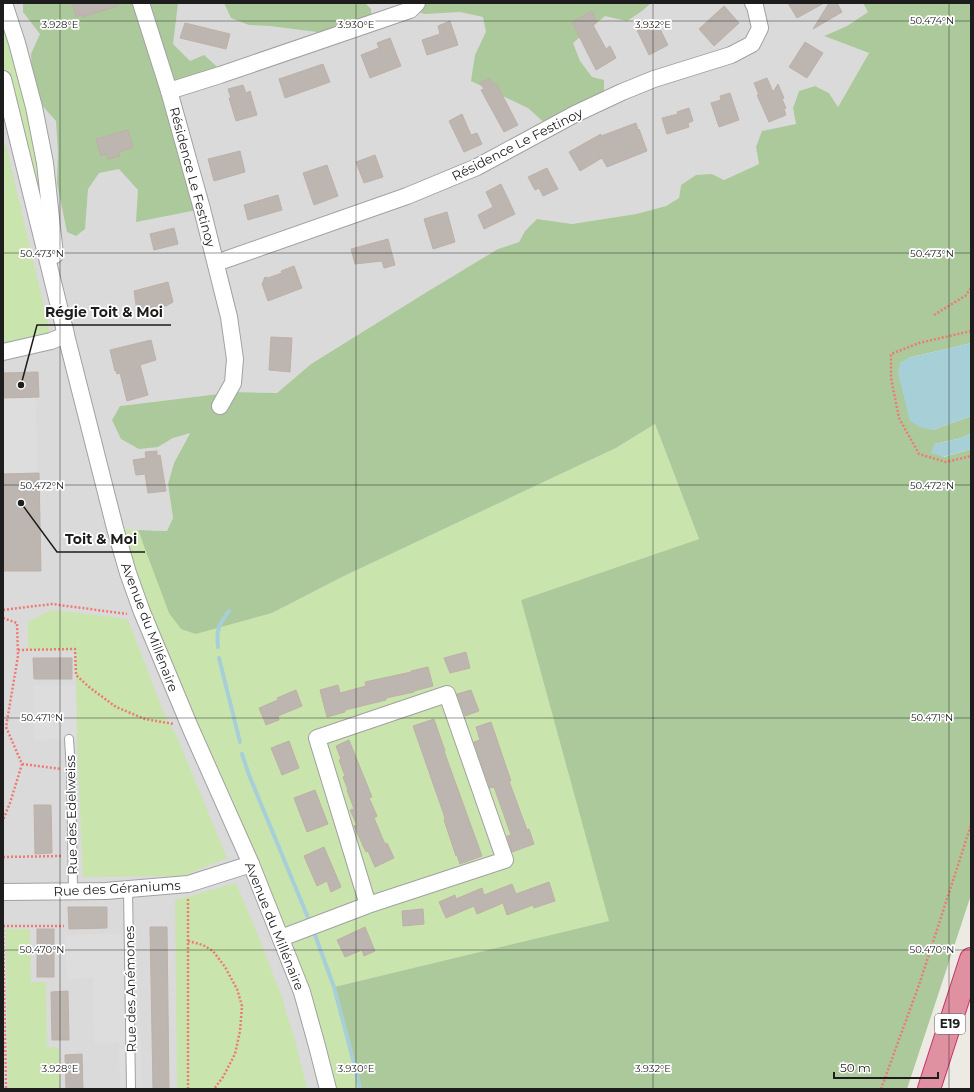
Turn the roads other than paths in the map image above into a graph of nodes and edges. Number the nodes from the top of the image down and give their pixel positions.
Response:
1 (4, 3) edge
2 (141, 3) edge
3 (417, 3) edge
4 (753, 3) edge
5 (3, 80) edge
6 (169, 91) junction
7 (216, 263) junction
8 (66, 335) junction
9 (3, 352) edge
10 (220, 406) dead end
11 (69, 739) dead end
12 (251, 864) junction
13 (128, 889) junction
14 (73, 891) junction
15 (3, 892) edge
16 (368, 905) junction
17 (281, 938) junction
18 (971, 959) edge
19 (131, 1089) edge
20 (328, 1089) edge
21 (930, 1089) edge

1 - 8 street
2 - 6 street, Résidence Le Festinoy
3 - 6 street, Résidence Le Festinoy
4 - 7 street, Résidence Le Festinoy
5 - 8 street, Avenue du Millénaire
6 - 7 street, Résidence Le Festinoy
7 - 10 street, Résidence Le Festinoy
8 - 9 street
8 - 12 street, Avenue du Millénaire
11 - 14 lane, Rue des Edelweiss
12 - 13 street, Rue des Géraniums
12 - 17 street, Avenue du Millénaire
13 - 14 street, Rue des Géraniums
13 - 19 lane, Rue des Anémones
14 - 15 street, Rue des Géraniums
16 - 16 street
16 - 17 street
17 - 20 street, Avenue du Millénaire
18 - 21 highway, E19

